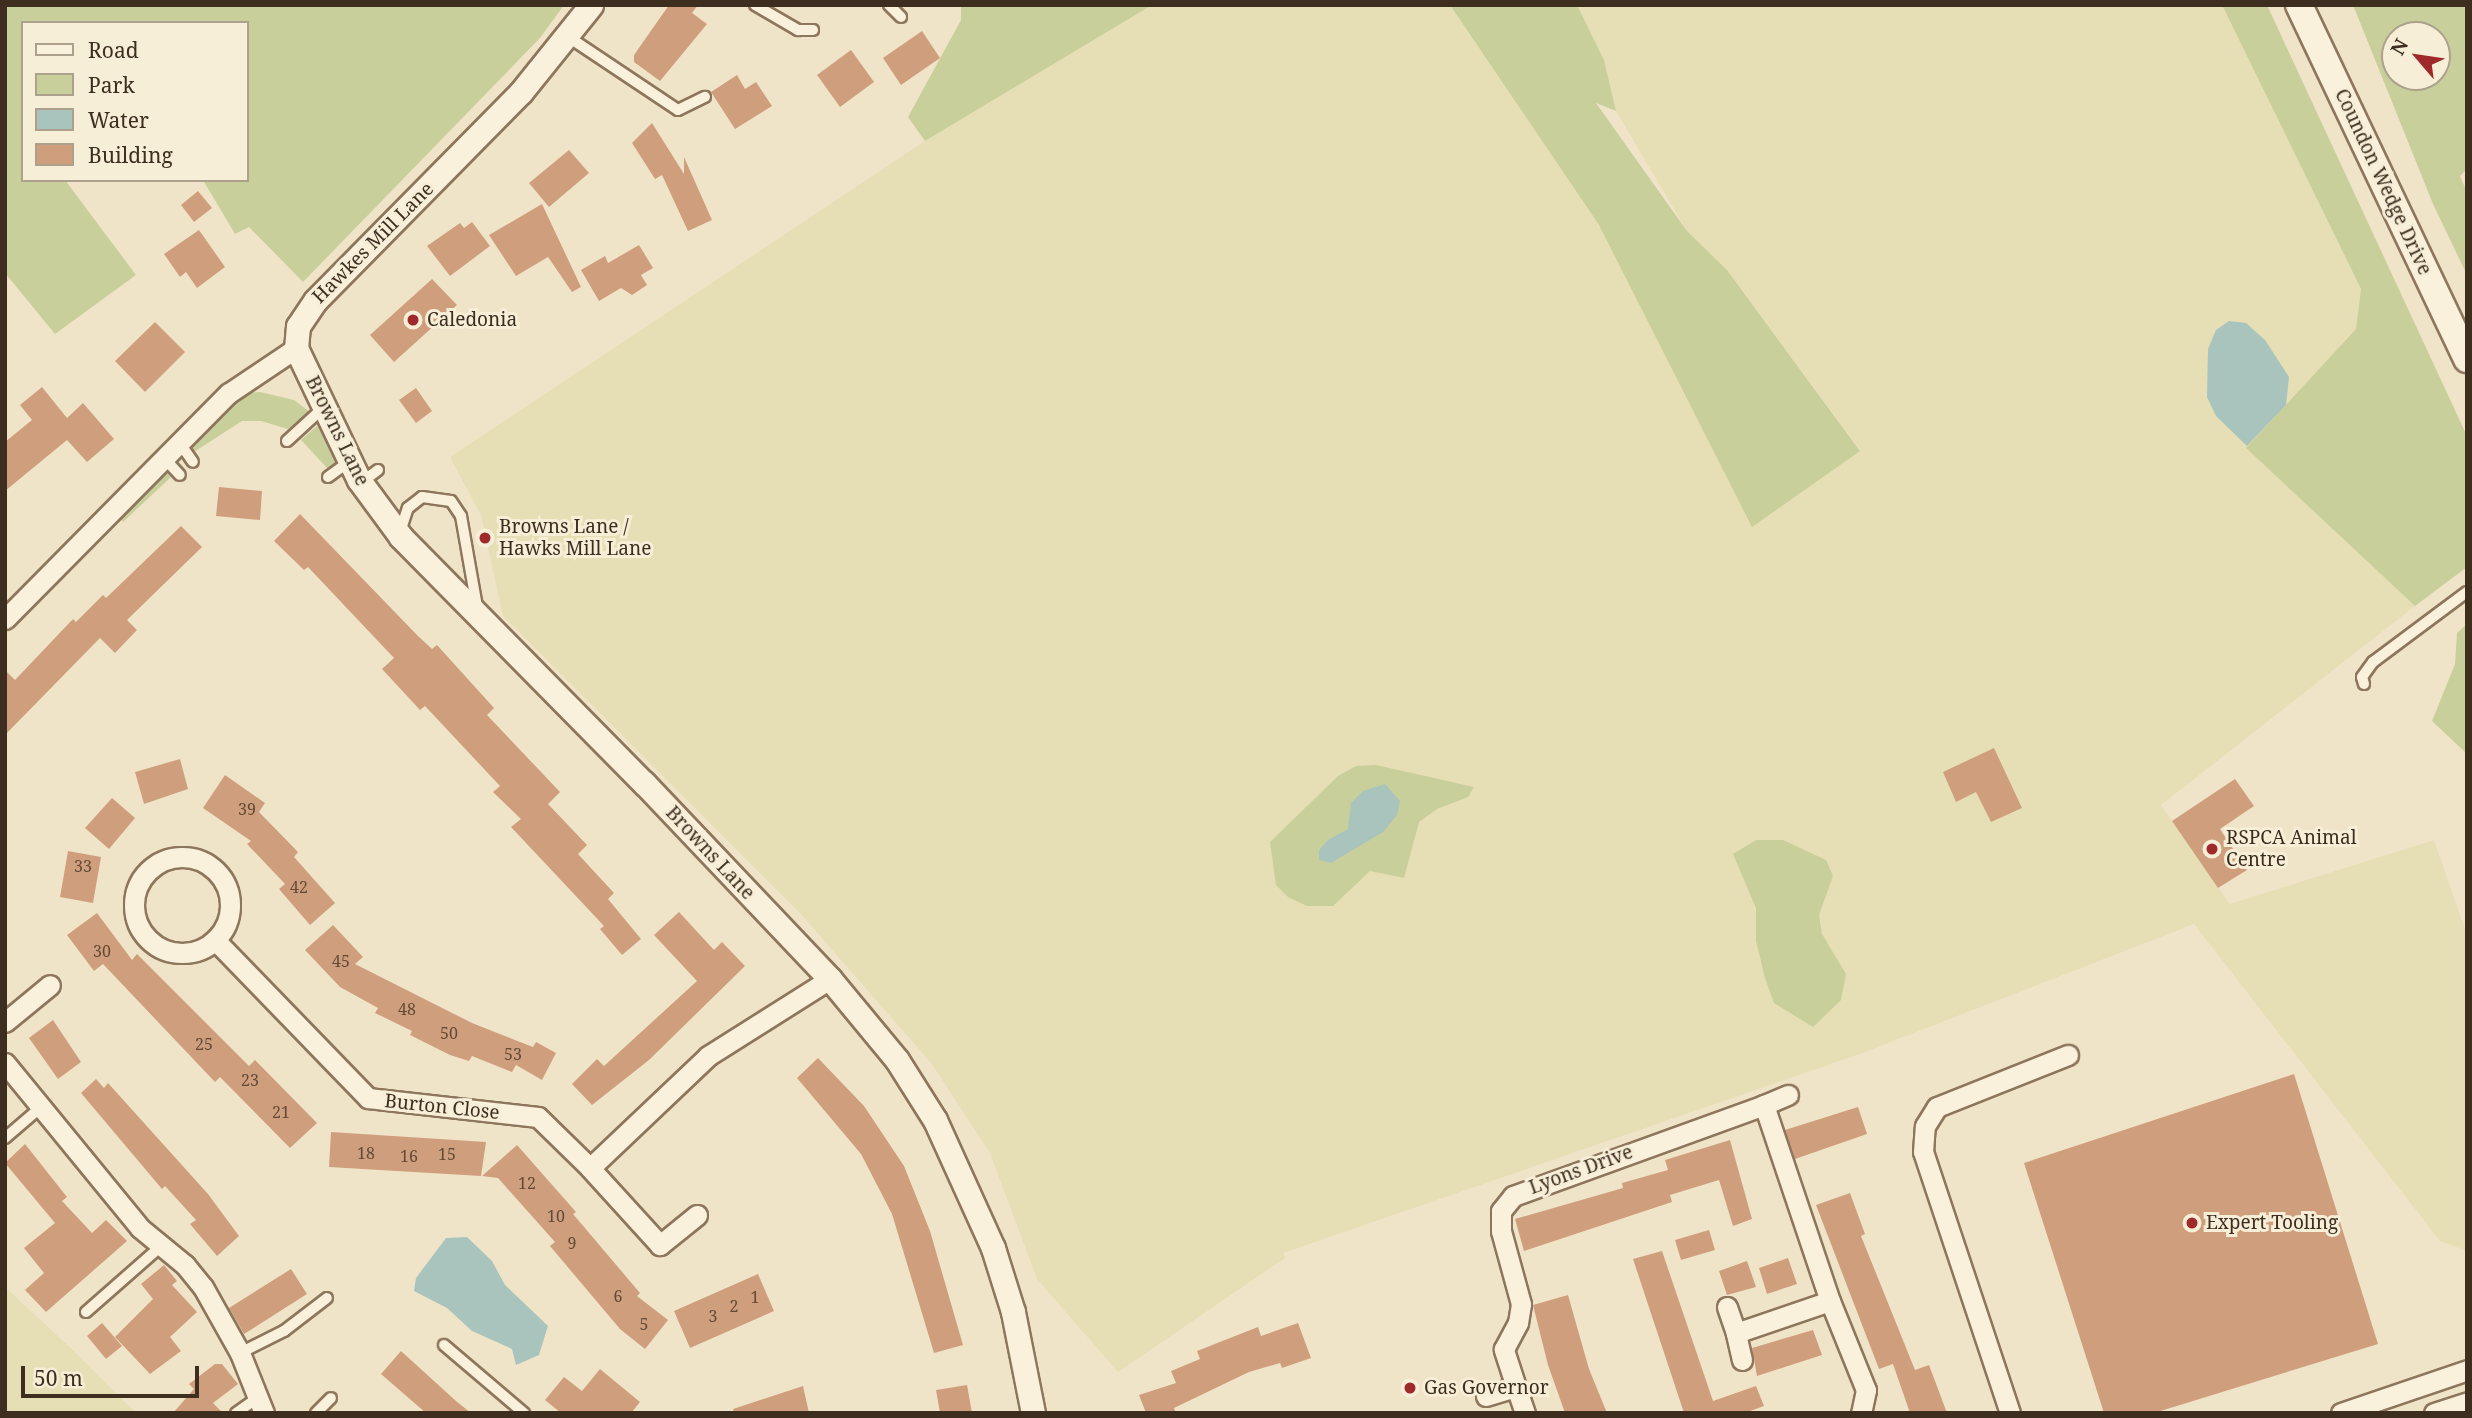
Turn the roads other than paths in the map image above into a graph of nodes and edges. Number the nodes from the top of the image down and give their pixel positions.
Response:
1 (592, 5) edge
2 (755, 5) edge
3 (889, 5) edge
4 (2299, 5) edge
5 (901, 17) dead end
6 (813, 30) dead end
7 (567, 36) junction
8 (705, 97) dead end
9 (296, 348) junction
10 (2467, 359) edge
11 (323, 407) junction
12 (288, 441) dead end
13 (178, 442) junction
14 (163, 457) junction
15 (194, 462) dead end
16 (350, 462) junction
17 (180, 474) dead end
18 (328, 477) dead end
19 (401, 537) junction
20 (2467, 592) edge
21 (479, 617) junction
22 (5, 619) edge
23 (2364, 684) dead end
24 (215, 940) junction
25 (830, 979) junction
26 (50, 985) dead end
27 (5, 1022) edge
28 (2068, 1055) dead end
29 (5, 1063) edge
30 (1788, 1095) dead end
31 (1764, 1105) junction
32 (41, 1107) junction
33 (5, 1138) edge
34 (590, 1168) junction
35 (698, 1215) dead end
36 (161, 1246) junction
37 (327, 1297) dead end
38 (1830, 1301) junction
39 (1727, 1307) dead end
40 (86, 1312) dead end
41 (1736, 1333) junction
42 (444, 1345) dead end
43 (240, 1353) junction
44 (1742, 1360) dead end
45 (2467, 1370) edge
46 (1516, 1387) junction
47 (1486, 1396) dead end
48 (331, 1398) dead end
49 (2467, 1402) edge
50 (262, 1404) edge
51 (236, 1413) edge
52 (316, 1413) edge
53 (524, 1413) edge
54 (1033, 1413) edge
55 (1525, 1413) edge
56 (1861, 1413) edge
57 (2010, 1413) edge
58 (2341, 1413) edge
59 (2434, 1413) edge

1 - 7 street, Hawkes Mill Lane
2 - 6 lane
3 - 5 lane
4 - 10 main road, Coundon Wedge Drive
7 - 8 lane
7 - 9 street, Hawkes Mill Lane
9 - 11 street, Browns Lane
9 - 13 street
11 - 12 lane
11 - 16 street, Browns Lane
13 - 14 street
13 - 15 lane
14 - 17 lane
14 - 22 street
16 - 18 lane
16 - 19 street, Browns Lane
19 - 21 street, Browns Lane
19 - 21 lane
20 - 23 lane
21 - 25 street, Browns Lane
24 - 24 street
24 - 34 street, Burton Close
25 - 34 street
25 - 54 street, Browns Lane
26 - 27 street
28 - 57 street
29 - 32 street
30 - 31 street, Lyons Drive
31 - 38 street
31 - 46 street, Lyons Drive
32 - 33 lane
32 - 36 street
34 - 35 street, Burton Close
36 - 40 lane
36 - 43 street
37 - 43 lane
38 - 41 street
38 - 56 street
39 - 41 street
41 - 44 street
42 - 53 lane
43 - 50 street
45 - 58 street
46 - 47 street
46 - 55 street
48 - 52 lane
49 - 59 street
50 - 51 lane

